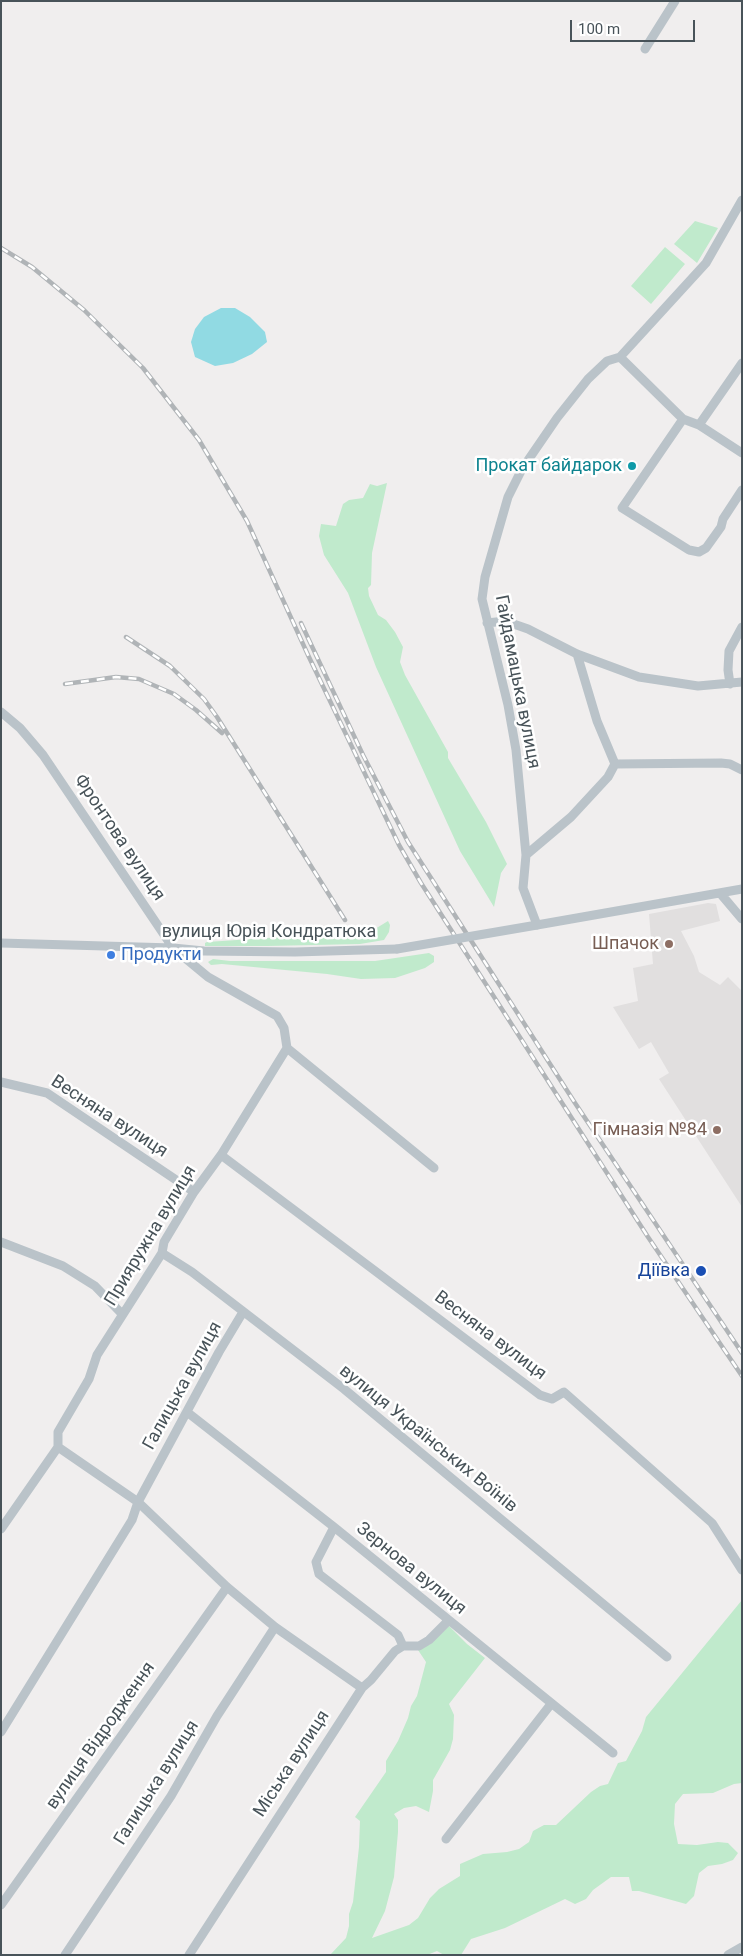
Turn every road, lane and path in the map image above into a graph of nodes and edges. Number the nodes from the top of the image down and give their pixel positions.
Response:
1 (675, 1) edge
2 (645, 48) dead end
3 (742, 200) edge
4 (620, 357) junction
5 (742, 363) edge
6 (683, 419) junction
7 (699, 425) junction
8 (742, 453) edge
9 (742, 490) edge
10 (487, 622) junction
11 (742, 627) edge
12 (577, 654) junction
13 (742, 682) edge
14 (730, 684) junction
15 (1, 712) edge
16 (615, 764) junction
17 (742, 770) edge
18 (526, 855) junction
19 (742, 889) edge
20 (720, 893) junction
21 (742, 919) edge
22 (537, 925) junction
23 (1, 943) edge
24 (173, 948) junction
25 (287, 1048) junction
26 (1, 1082) edge
27 (221, 1154) junction
28 (434, 1168) dead end
29 (194, 1192) junction
30 (1, 1242) edge
31 (162, 1253) junction
32 (244, 1312) junction
33 (122, 1314) junction
34 (187, 1412) junction
35 (58, 1447) junction
36 (138, 1502) junction
37 (334, 1527) junction
38 (1, 1530) edge
39 (742, 1570) edge
40 (227, 1586) junction
41 (448, 1621) junction
42 (275, 1627) junction
43 (403, 1646) junction
44 (667, 1657) dead end
45 (362, 1688) junction
46 (551, 1704) junction
47 (1, 1732) edge
48 (613, 1753) dead end
49 (446, 1839) dead end
50 (1, 1905) edge
51 (742, 1947) edge
52 (65, 1955) edge
53 (189, 1955) edge
54 (728, 1955) edge

1 - 2 street
3 - 4 street, Гайдамацька вулиця
4 - 6 street
4 - 10 street, Гайдамацька вулиця
5 - 7 street
6 - 7 street
6 - 9 street
7 - 8 street
10 - 12 street
10 - 18 street, Гайдамацька вулиця
11 - 14 street
12 - 14 street
12 - 16 street
13 - 14 street
15 - 24 street, Фронтова вулиця
16 - 17 street
16 - 18 street
18 - 22 street, Гайдамацька вулиця
19 - 20 street, вулиця Юрія Кондратюка
20 - 21 street
20 - 22 street, вулиця Юрія Кондратюка
22 - 24 street, вулиця Юрія Кондратюка, bridge
23 - 24 street, вулиця Юрія Кондратюка
24 - 25 street, Фронтова вулиця
25 - 27 street, Прияружна вулиця
25 - 28 street
26 - 29 street, Весняна вулиця
27 - 29 street, Прияружна вулиця
27 - 39 street, Весняна вулиця
29 - 31 street, Прияружна вулиця
30 - 33 street
31 - 32 street, вулиця Українських Воїнів
31 - 33 street, Прияружна вулиця
32 - 34 street, Галицька вулиця
32 - 44 street, вулиця Українських Воїнів
33 - 35 street, Прияружна вулиця
34 - 36 street, Галицька вулиця
34 - 37 street, Зернова вулиця
35 - 36 street
35 - 38 street
36 - 40 street
36 - 47 street, Галицька вулиця
37 - 41 street, Зернова вулиця
37 - 43 street
40 - 42 street
40 - 50 street, вулиця Відродження
41 - 43 street
41 - 46 street, Зернова вулиця
42 - 45 street
42 - 52 street, Галицька вулиця
43 - 45 street, Міська вулиця
45 - 53 street, Міська вулиця
46 - 48 street, Зернова вулиця
46 - 49 street
51 - 54 street

